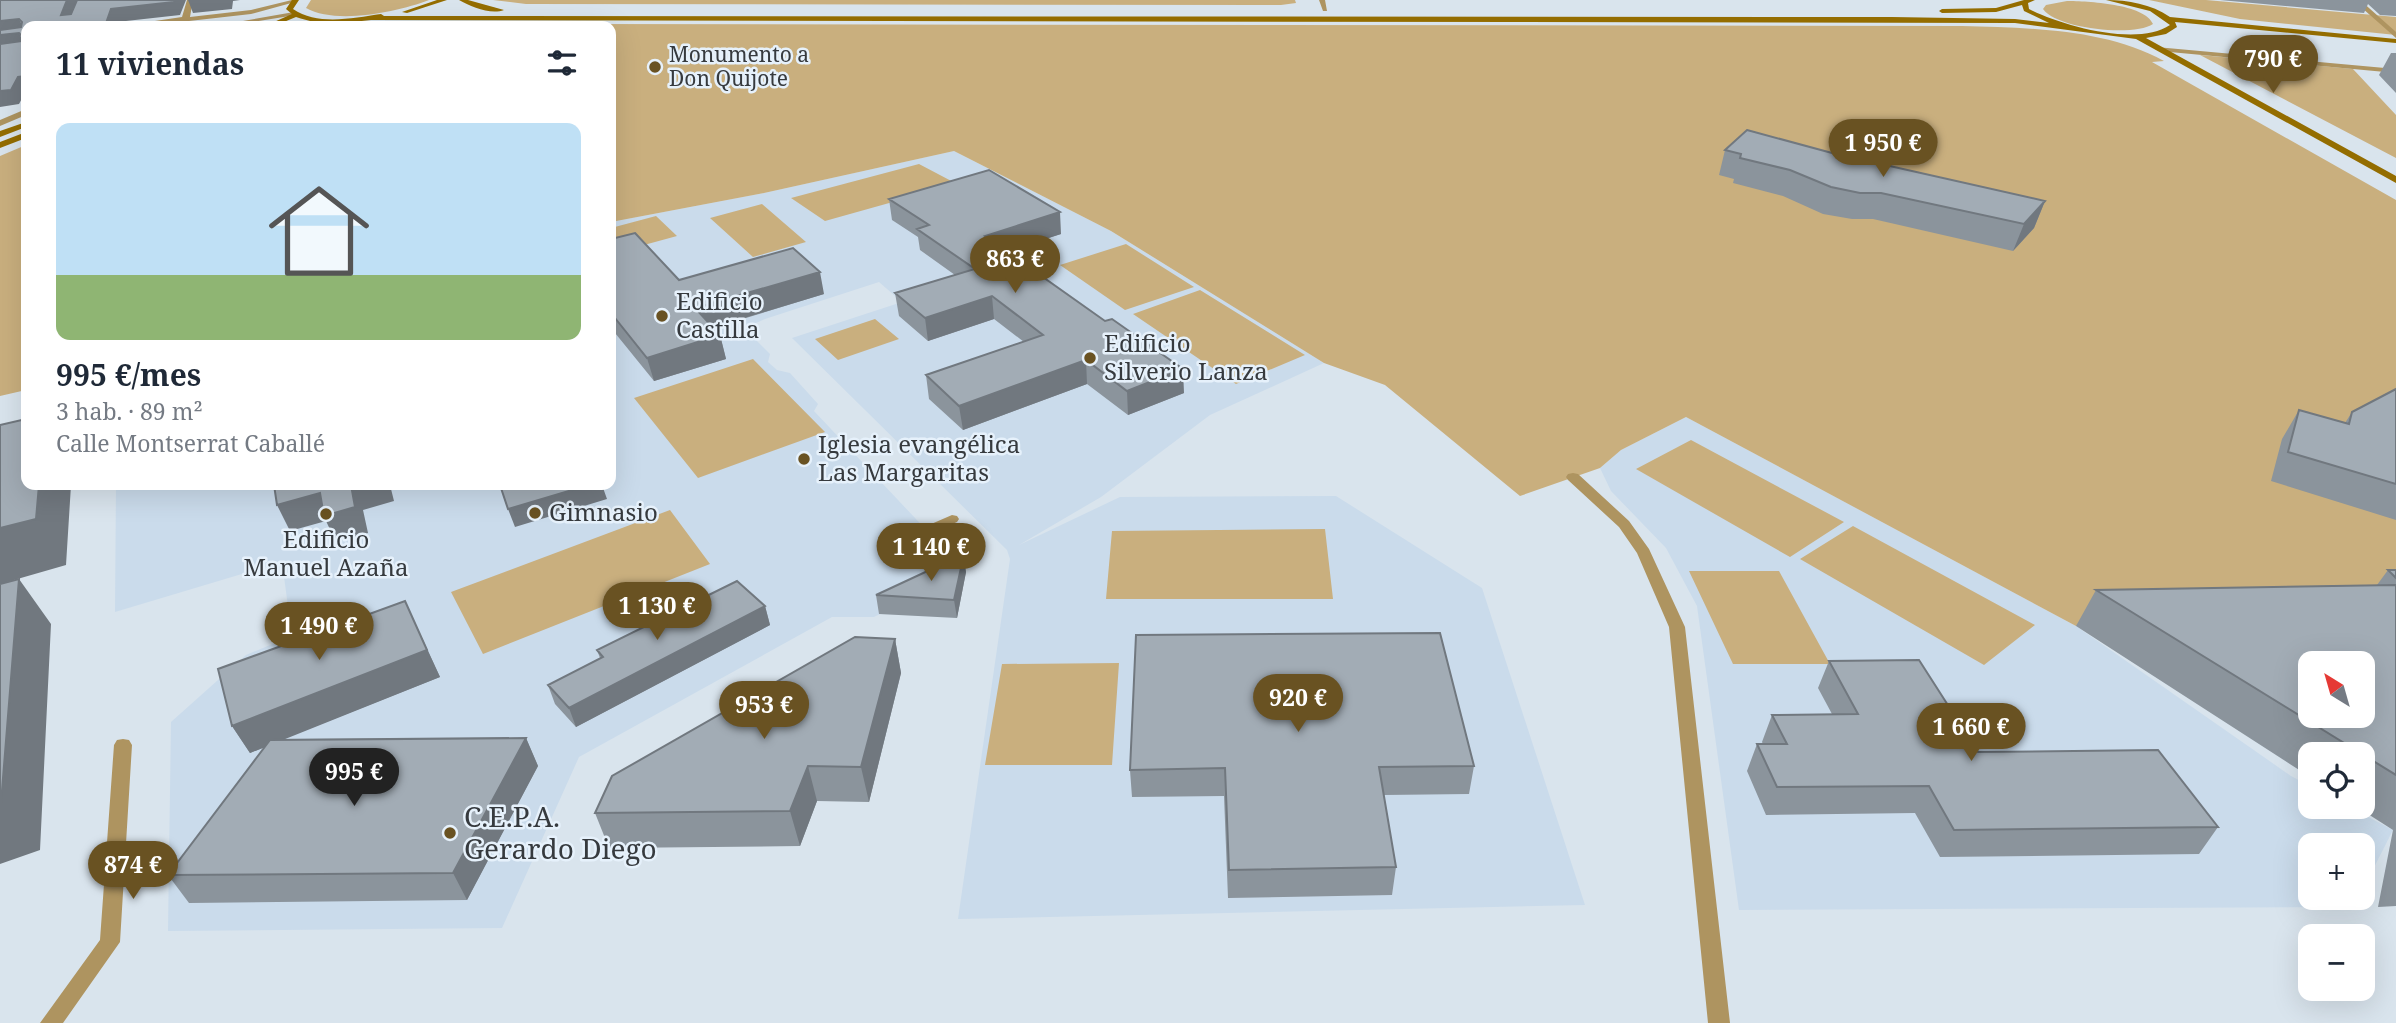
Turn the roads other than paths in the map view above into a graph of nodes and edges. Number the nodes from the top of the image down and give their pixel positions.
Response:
1 (190, 0) edge
2 (444, 0) edge
3 (462, 0) edge
4 (1322, 0) edge
5 (2109, 0) edge
6 (2356, 0) edge
7 (294, 1) edge
8 (2028, 2) edge
9 (1325, 10) junction
10 (295, 15) junction
11 (373, 18) junction
12 (327, 20) junction
13 (185, 21) edge
14 (197, 21) edge
15 (250, 21) edge
16 (280, 21) edge
17 (323, 21) edge
18 (2171, 22) junction
19 (2067, 27) junction
20 (2135, 35) junction
21 (2396, 38) edge
22 (2396, 47) edge
23 (2159, 48) junction
24 (2396, 71) edge
25 (21, 114) edge
26 (0, 123) edge
27 (21, 126) edge
28 (0, 134) edge
29 (21, 137) edge
30 (0, 145) edge
31 (2396, 180) edge
32 (1573, 477) dead end
33 (952, 519) dead end
34 (927, 531) dead end
35 (124, 745) dead end
36 (51, 1023) edge
37 (1719, 1023) edge

1 - 13 street
2 - 11 street
3 - 9 street
4 - 9 street
5 - 18 street
6 - 21 street
7 - 10 street
7 - 14 street
8 - 9 street
8 - 19 street
10 - 12 street
10 - 15 street
10 - 16 street
11 - 12 street
11 - 19 street
12 - 17 street
18 - 20 street
18 - 21 street
18 - 22 street
19 - 20 street
20 - 23 street
23 - 24 street
23 - 31 street
25 - 26 street
27 - 28 street
29 - 30 street
32 - 37 street
33 - 34 street
35 - 36 street

